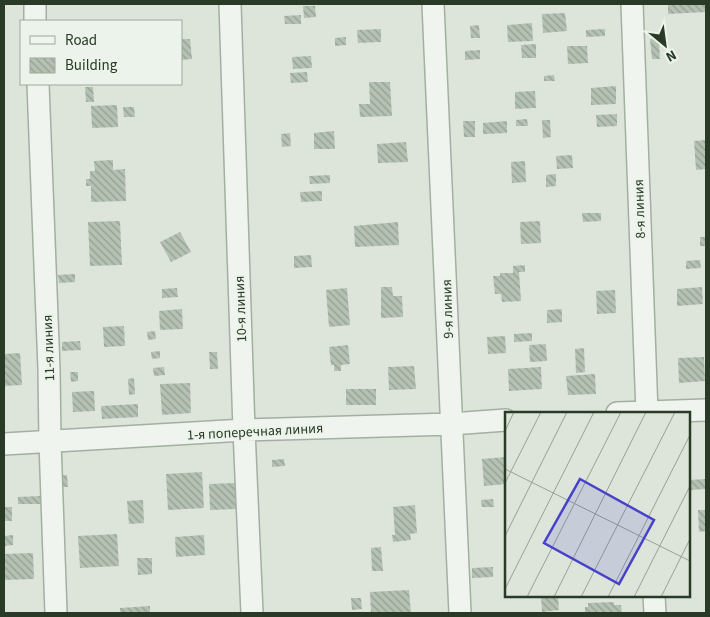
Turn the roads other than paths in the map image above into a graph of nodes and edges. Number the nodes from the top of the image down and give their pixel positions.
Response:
1 (35, 4) edge
2 (230, 4) edge
3 (433, 4) edge
4 (632, 4) edge
5 (35, 20) edge
6 (38, 85) edge
7 (706, 410) edge
8 (647, 412) edge
9 (505, 420) edge
10 (452, 424) junction
11 (244, 430) junction
12 (50, 442) junction
13 (4, 444) edge
14 (654, 597) edge
15 (56, 613) edge
16 (252, 613) edge
17 (460, 613) edge
18 (655, 613) edge

1 - 5 street
2 - 11 street, 10-я линия
3 - 10 street, 9-я линия
4 - 8 street, 8-я линия
6 - 12 street, 11-я линия
7 - 8 street
9 - 10 street, 1-я поперечная линия
10 - 11 street, 1-я поперечная линия
10 - 17 street, 9-я линия
11 - 12 street, 1-я поперечная линия
11 - 16 street, 10-я линия
12 - 13 street, 1-я поперечная линия
12 - 15 street, 11-я линия
14 - 18 street

